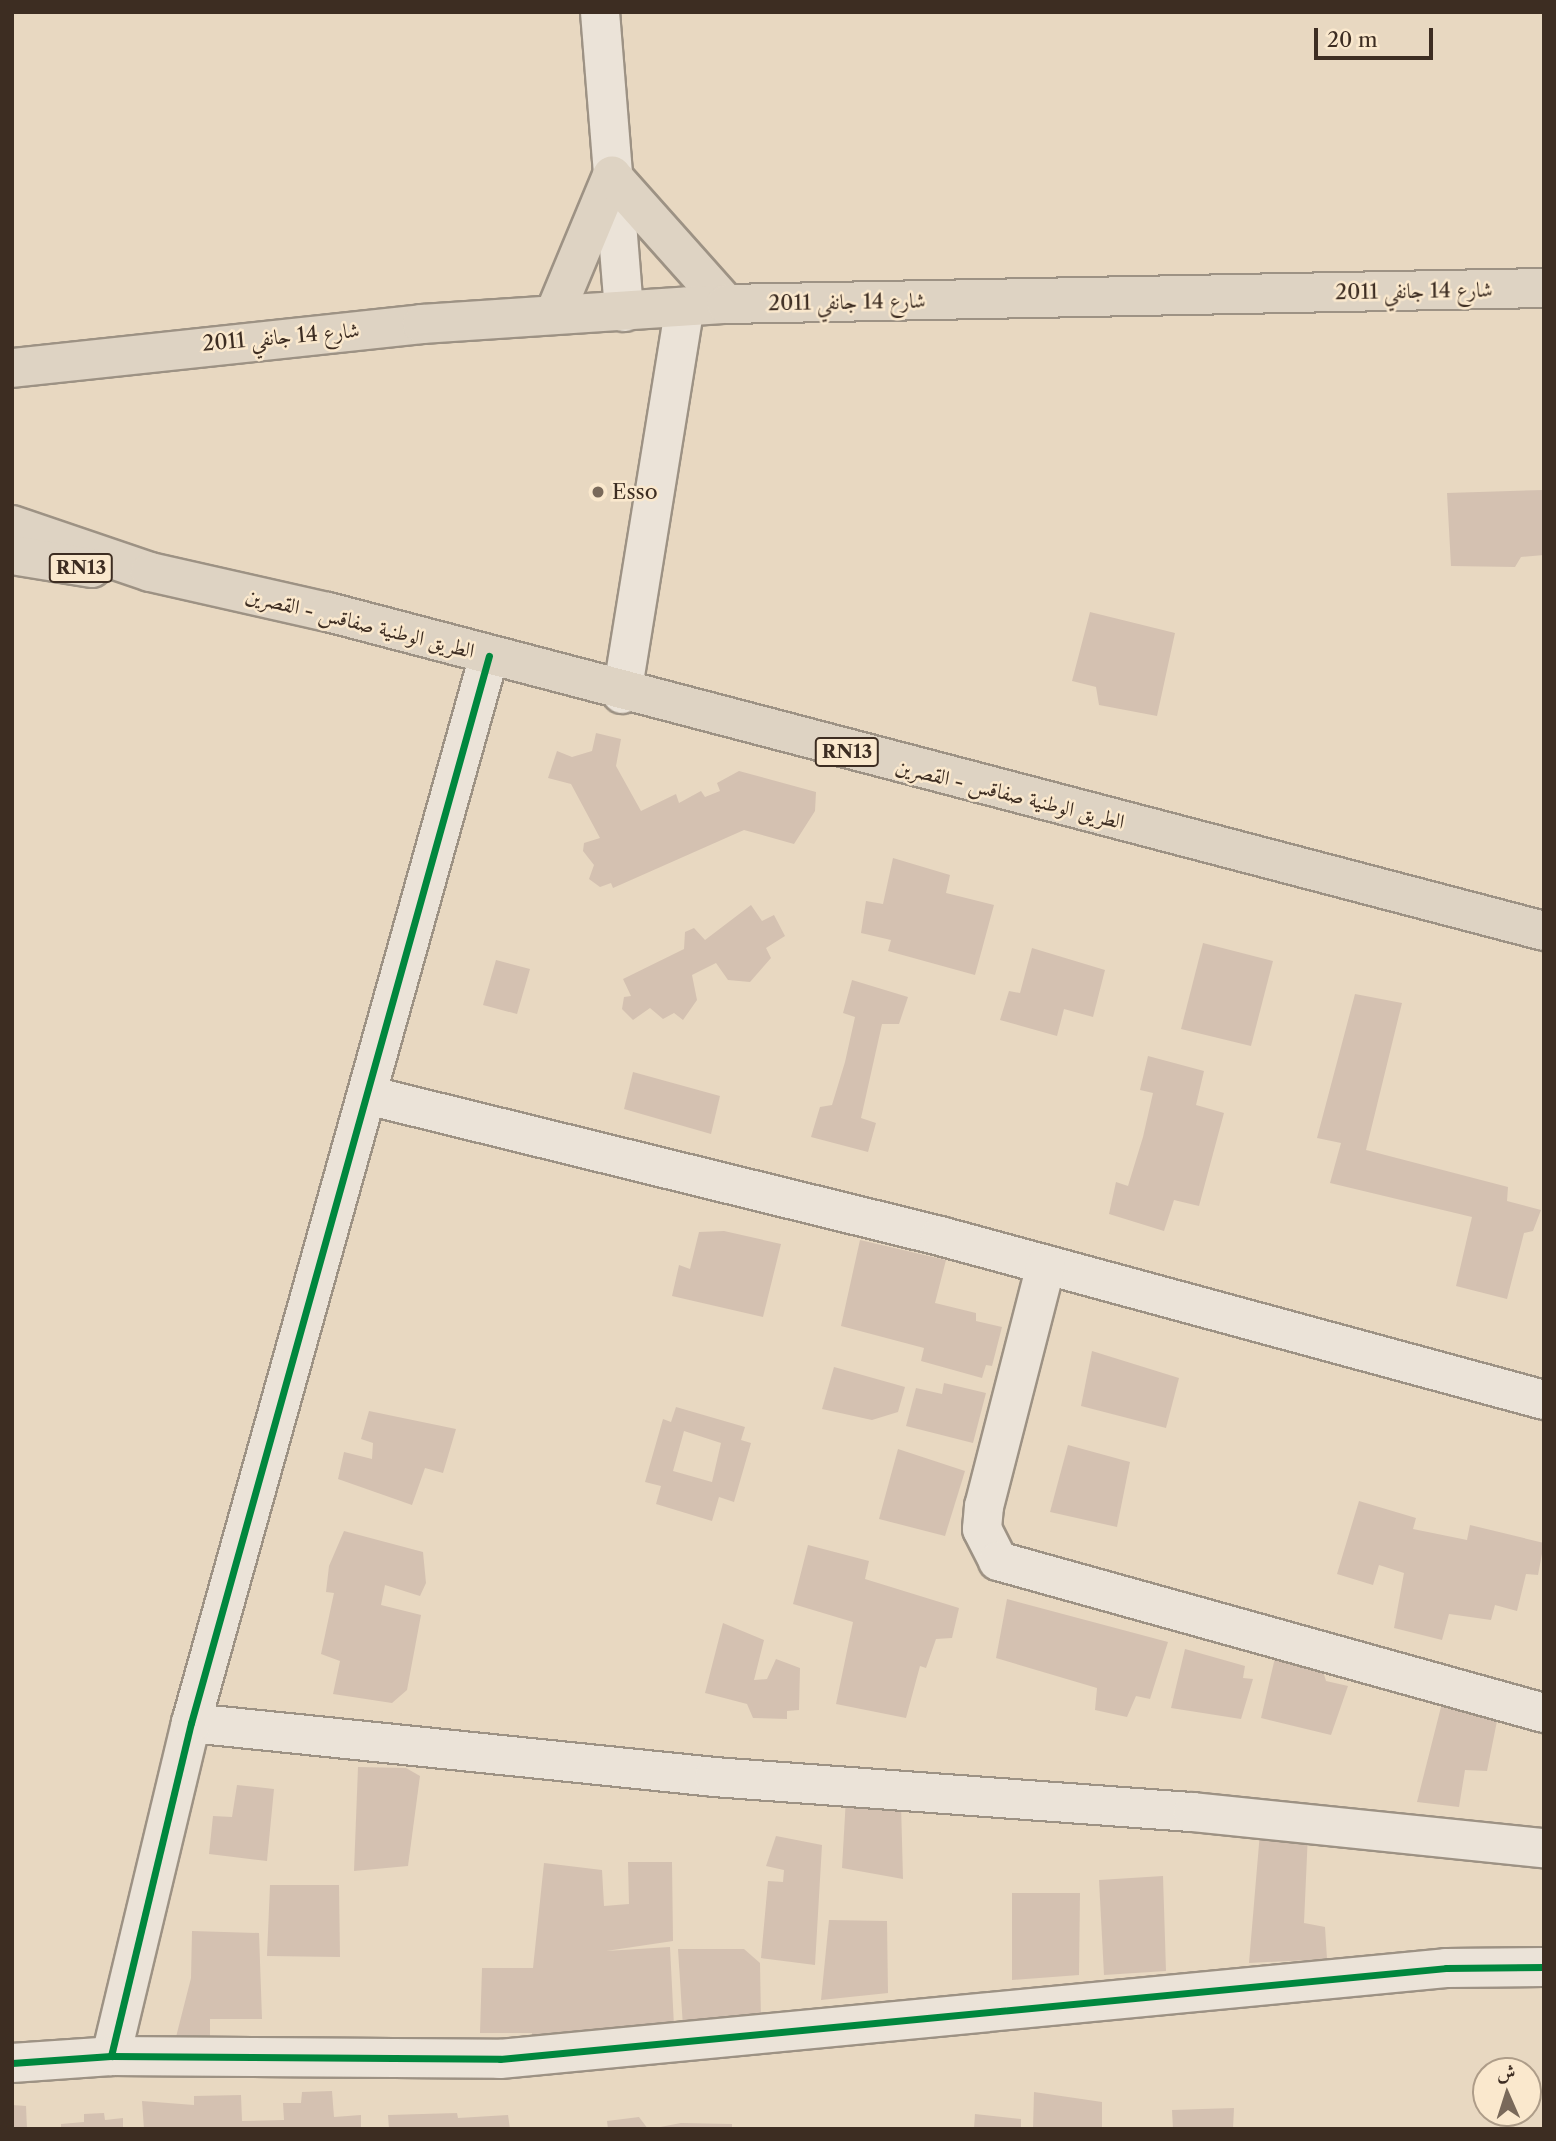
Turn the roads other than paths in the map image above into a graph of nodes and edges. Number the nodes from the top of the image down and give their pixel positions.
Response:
1 (600, 12) edge
2 (612, 176) junction
3 (1544, 288) edge
4 (726, 304) junction
5 (684, 307) junction
6 (624, 312) junction
7 (554, 315) junction
8 (12, 342) edge
9 (152, 349) junction
10 (12, 368) edge
11 (12, 525) edge
12 (12, 555) edge
13 (150, 572) junction
14 (489, 656) junction
15 (622, 694) junction
16 (1544, 931) edge
17 (368, 1095) junction
18 (1046, 1265) junction
19 (1544, 1400) edge
20 (1544, 1713) edge
21 (191, 1723) junction
22 (1544, 1848) edge
23 (1544, 1967) edge
24 (111, 2056) junction
25 (12, 2063) edge

1 - 2 street
2 - 4 main road
2 - 6 street
2 - 7 main road
3 - 4 main road, شارع 14 جانفي 2011
4 - 5 main road, شارع 14 جانفي 2011
5 - 6 main road, شارع 14 جانفي 2011
5 - 15 street
6 - 7 main road, شارع 14 جانفي 2011
7 - 9 main road, شارع 14 جانفي 2011
8 - 9 main road, شارع 14 جانفي 2011
9 - 10 main road, شارع 14 جانفي 2011
11 - 13 main road, الطريق الوطنية صفاقس - القصرين
12 - 13 main road, الطريق الوطنية صفاقس - القصرين / RN13
13 - 14 main road, الطريق الوطنية صفاقس - القصرين / RN13
14 - 15 main road, الطريق الوطنية صفاقس - القصرين / RN13
14 - 17 street
15 - 16 main road, الطريق الوطنية صفاقس - القصرين / RN13
17 - 18 street
17 - 21 street
18 - 19 street
18 - 20 street
21 - 22 street
21 - 24 street
23 - 24 street
24 - 25 street

